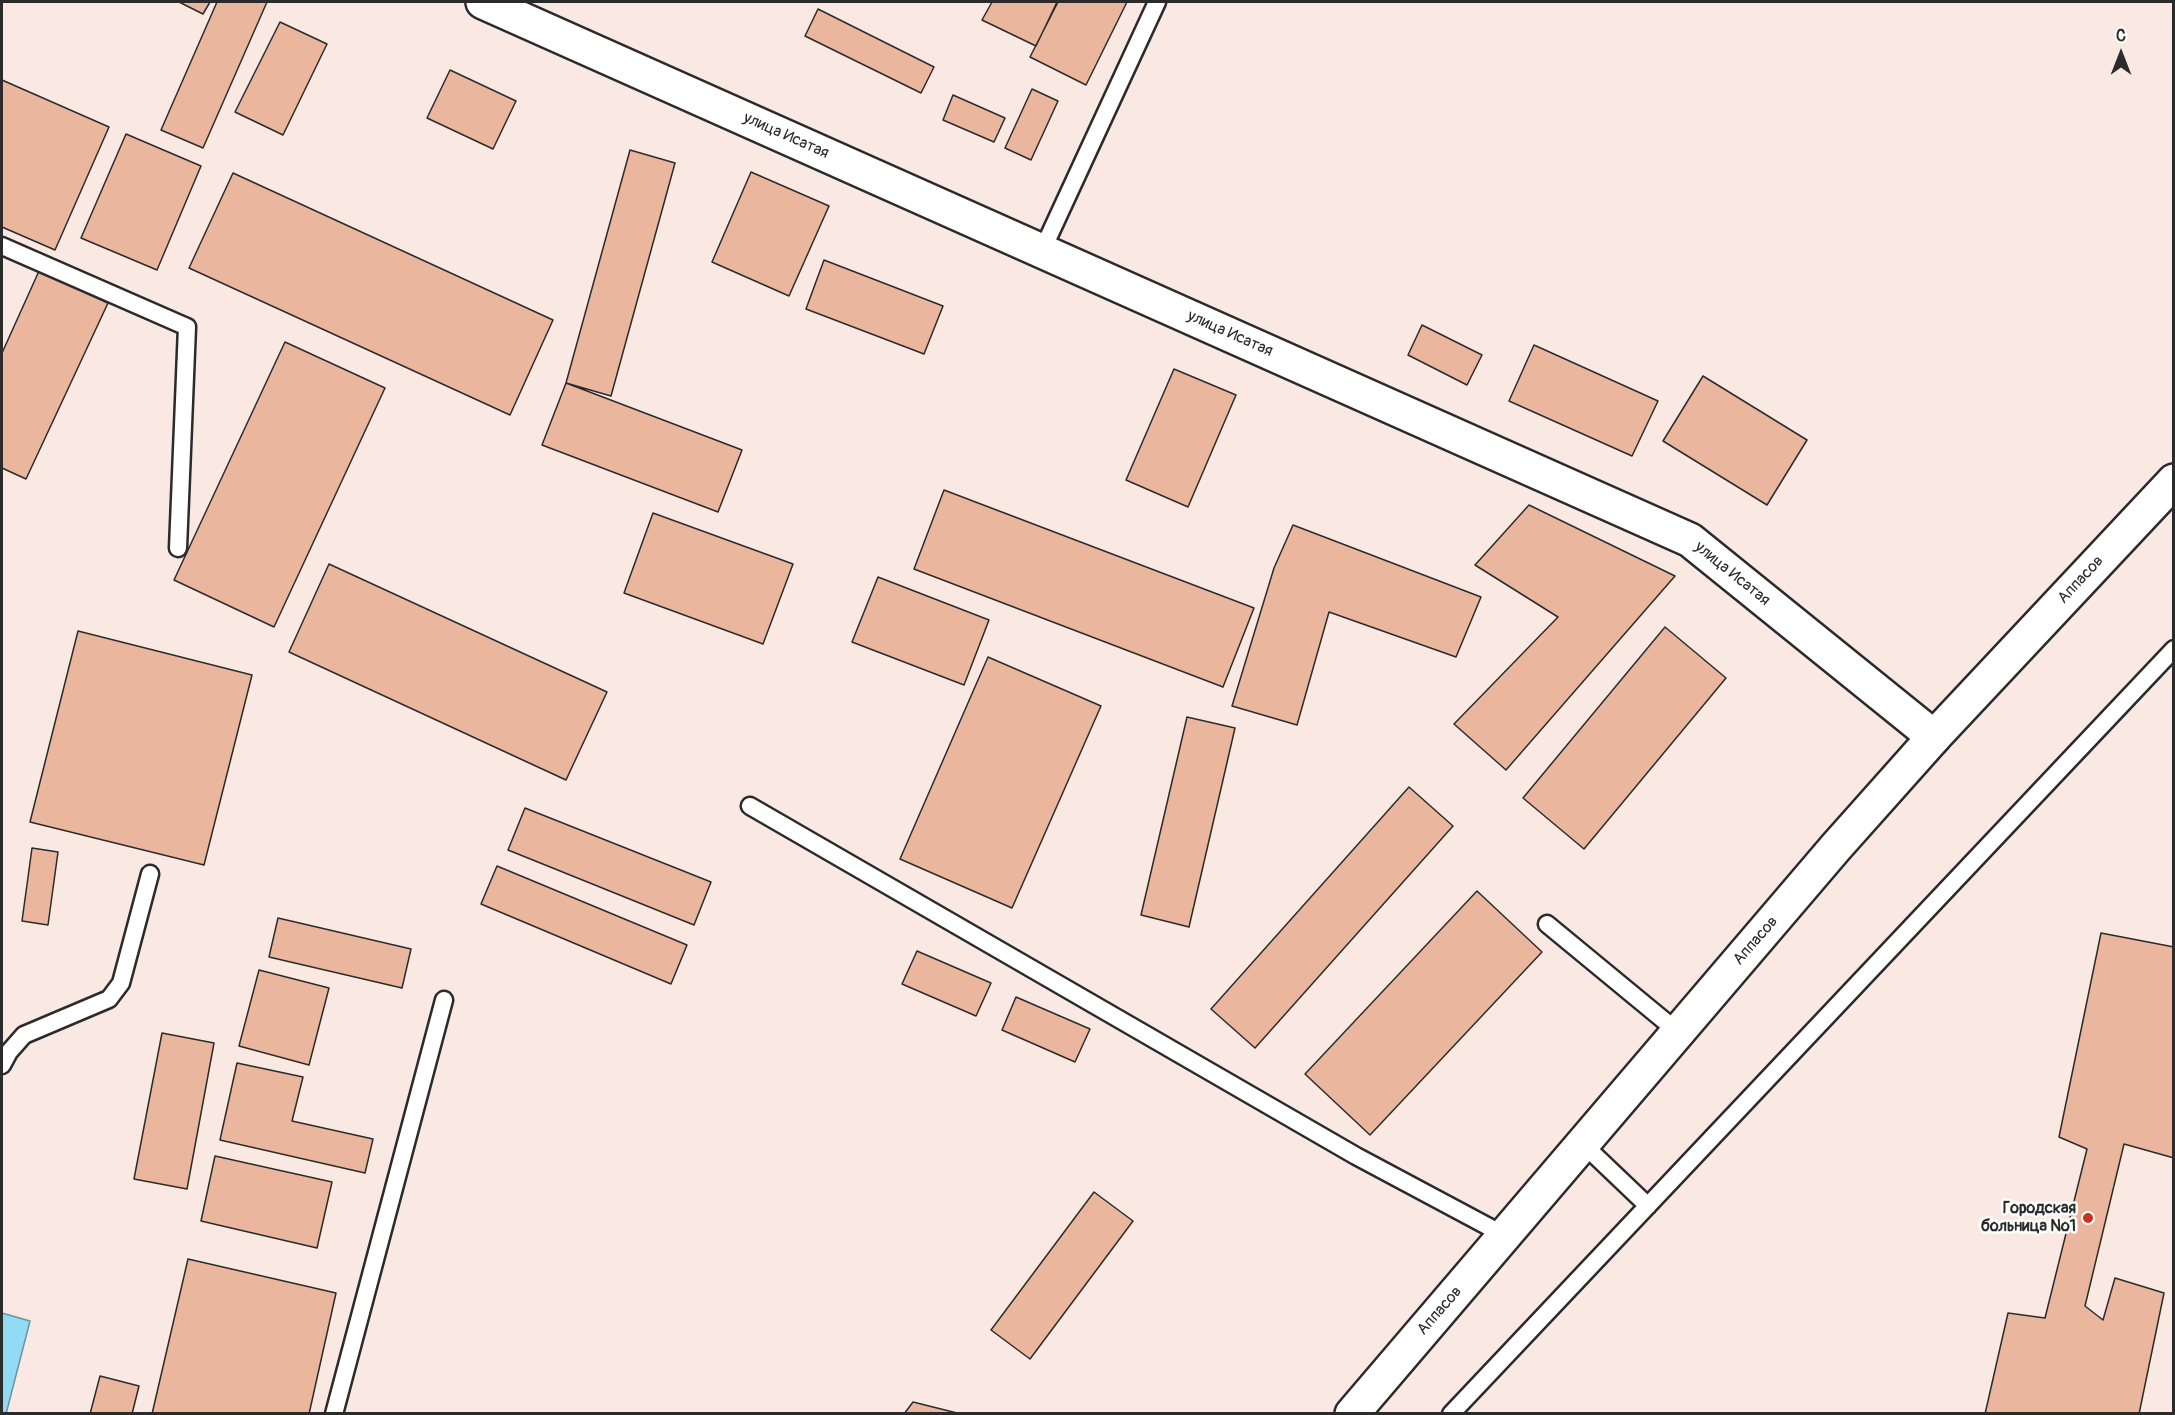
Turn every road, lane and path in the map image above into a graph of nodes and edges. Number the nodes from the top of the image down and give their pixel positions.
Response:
1 (483, 2) edge
2 (1157, 2) edge
3 (2, 246) edge
4 (1042, 251) junction
5 (2174, 481) edge
6 (178, 548) dead end
7 (2174, 649) edge
8 (1934, 737) junction
9 (750, 806) dead end
10 (150, 874) dead end
11 (1547, 924) dead end
12 (444, 1000) dead end
13 (1678, 1032) junction
14 (2, 1065) edge
15 (1583, 1144) junction
16 (1648, 1206) junction
17 (1504, 1235) junction
18 (334, 1413) edge
19 (1352, 1413) edge
20 (1451, 1413) edge

1 - 4 street, улица Исатая
2 - 4 lane
3 - 6 lane
4 - 8 street, улица Исатая
5 - 8 street, Аппасов
7 - 16 lane
8 - 13 street, Аппасов
9 - 17 lane
10 - 14 lane
11 - 13 lane
12 - 18 lane
13 - 15 street, Аппасов
15 - 16 lane
15 - 17 street, Аппасов
16 - 20 lane
17 - 19 street, Аппасов

